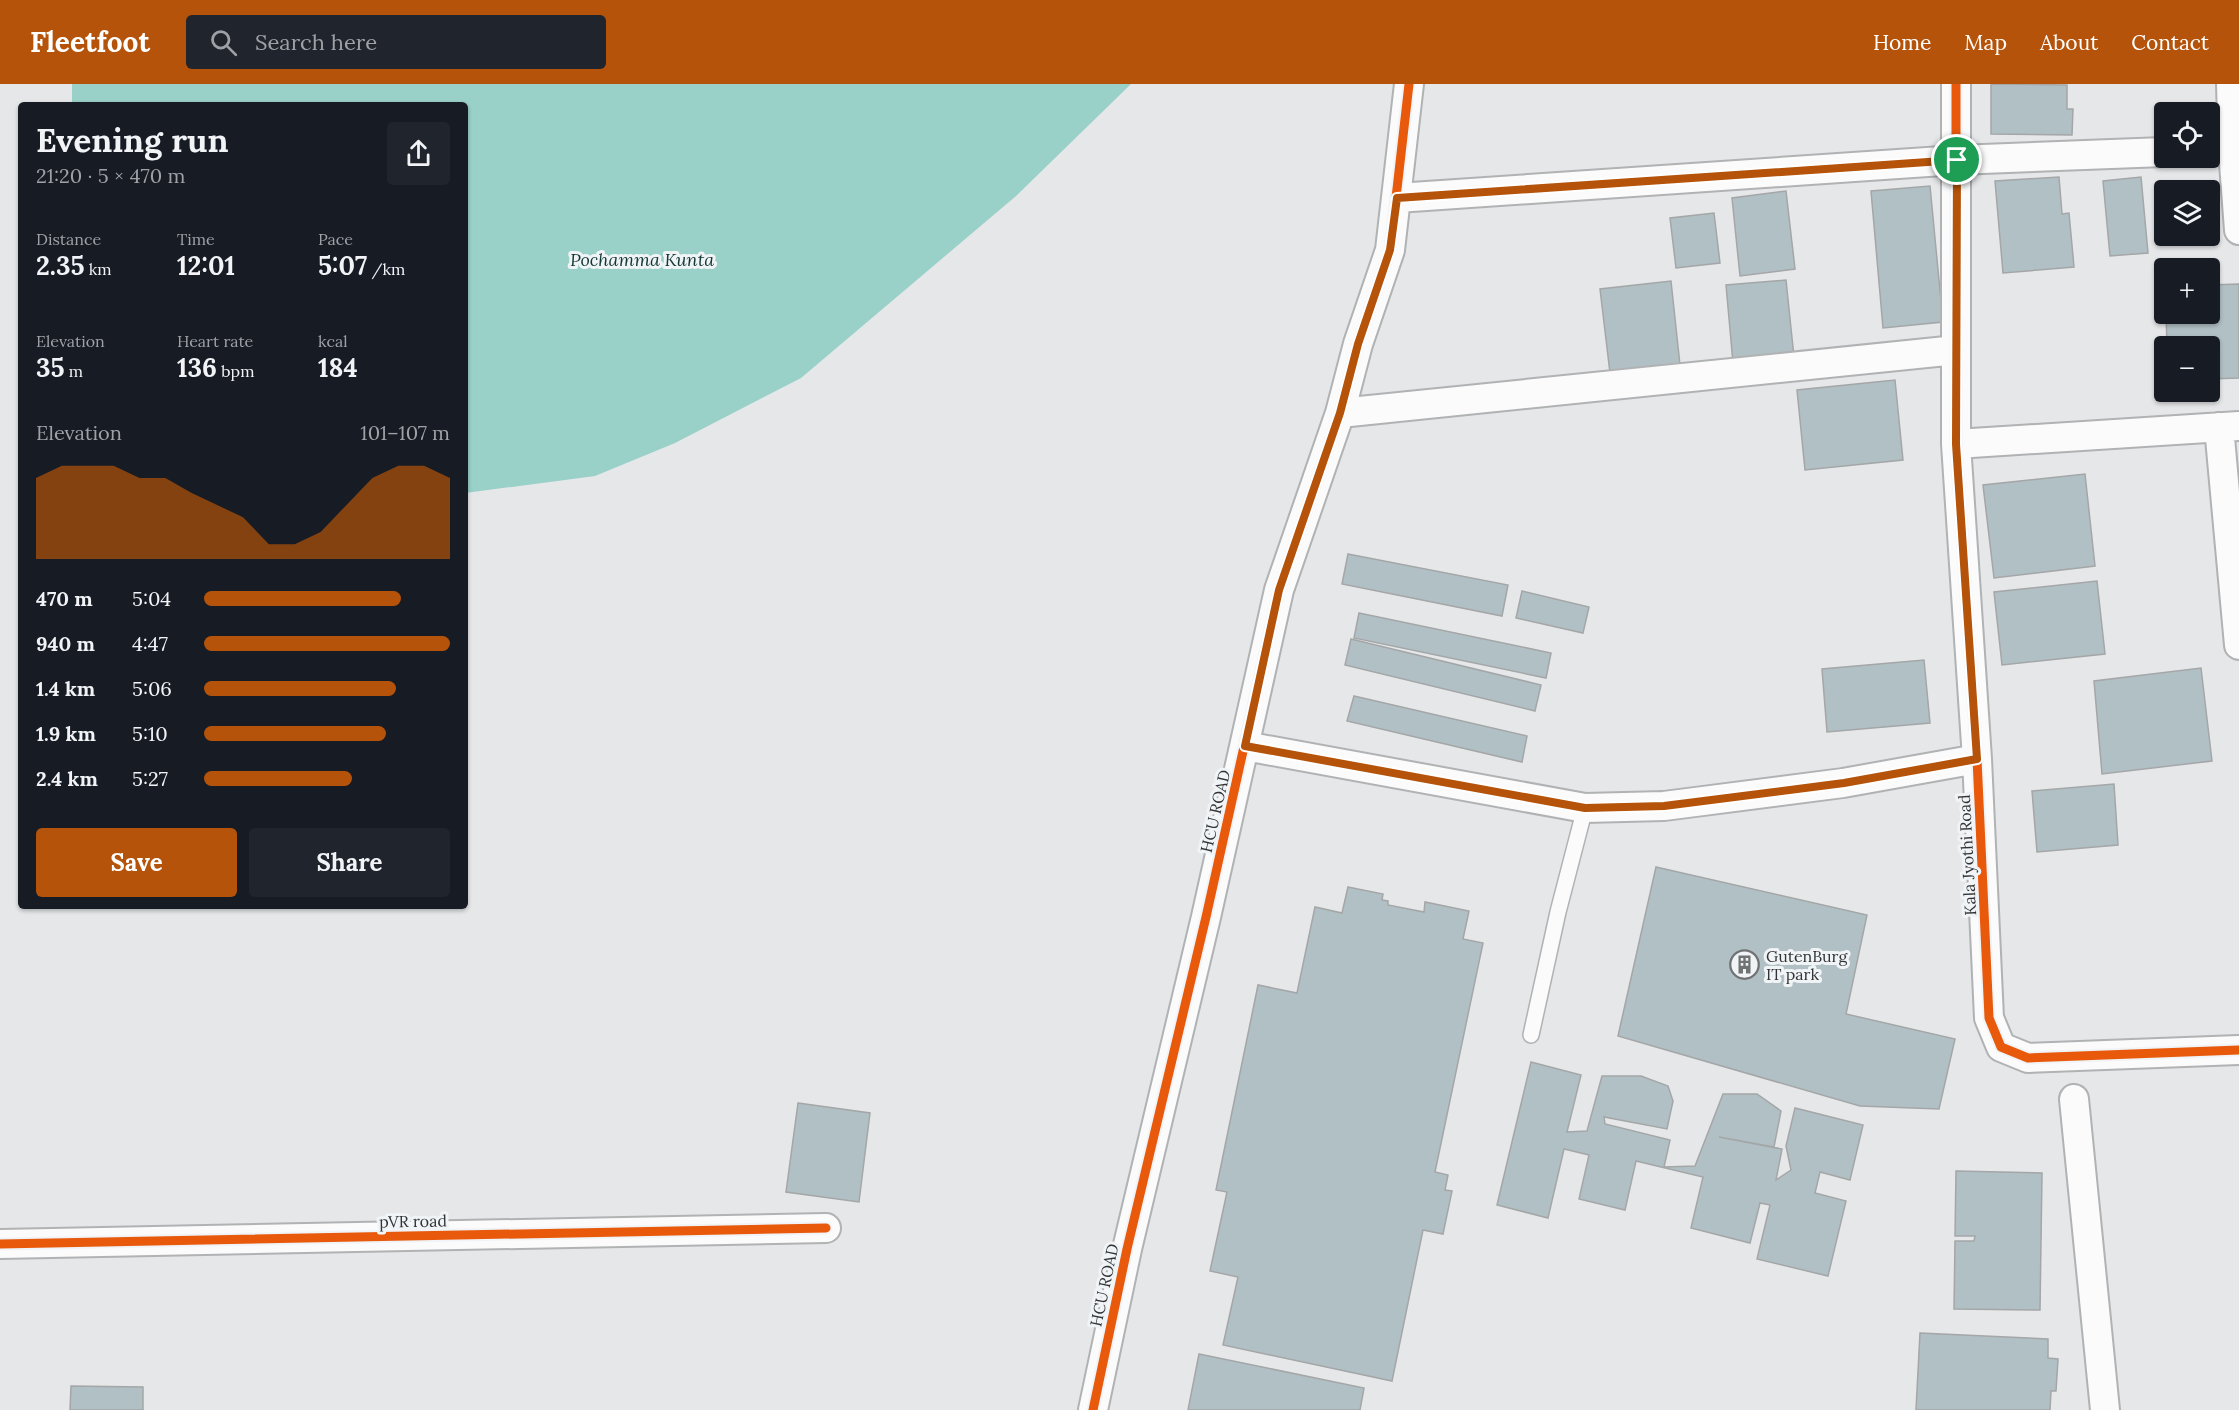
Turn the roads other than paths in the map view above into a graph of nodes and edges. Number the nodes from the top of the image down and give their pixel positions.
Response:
1 (1409, 84) edge
2 (1956, 84) edge
3 (2231, 84) edge
4 (2227, 150) edge
5 (2154, 152) edge
6 (1957, 160) junction
7 (1397, 198) junction
8 (2239, 230) edge
9 (1956, 350) junction
10 (1340, 413) junction
11 (2229, 426) edge
12 (1956, 444) junction
13 (2239, 645) edge
14 (1245, 746) junction
15 (1977, 759) junction
16 (1585, 808) junction
17 (1531, 1035) dead end
18 (2239, 1050) edge
19 (2074, 1099) dead end
20 (826, 1228) dead end
21 (0, 1244) edge
22 (1093, 1410) edge
23 (2105, 1410) edge

1 - 7 street, HCU ROAD
2 - 6 street, Kala Jyothi Road
3 - 4 street
4 - 8 street
5 - 6 street
6 - 7 street
6 - 9 street, Kala Jyothi Road
7 - 10 street, HCU ROAD
9 - 10 street
9 - 12 street, Kala Jyothi Road
10 - 14 street, HCU ROAD
11 - 12 street
11 - 13 street
12 - 15 street, Kala Jyothi Road
14 - 16 street
14 - 22 street, HCU ROAD
15 - 16 street
15 - 18 street, Kala Jyothi Road
16 - 17 lane
19 - 23 street
20 - 21 street, pVR road

